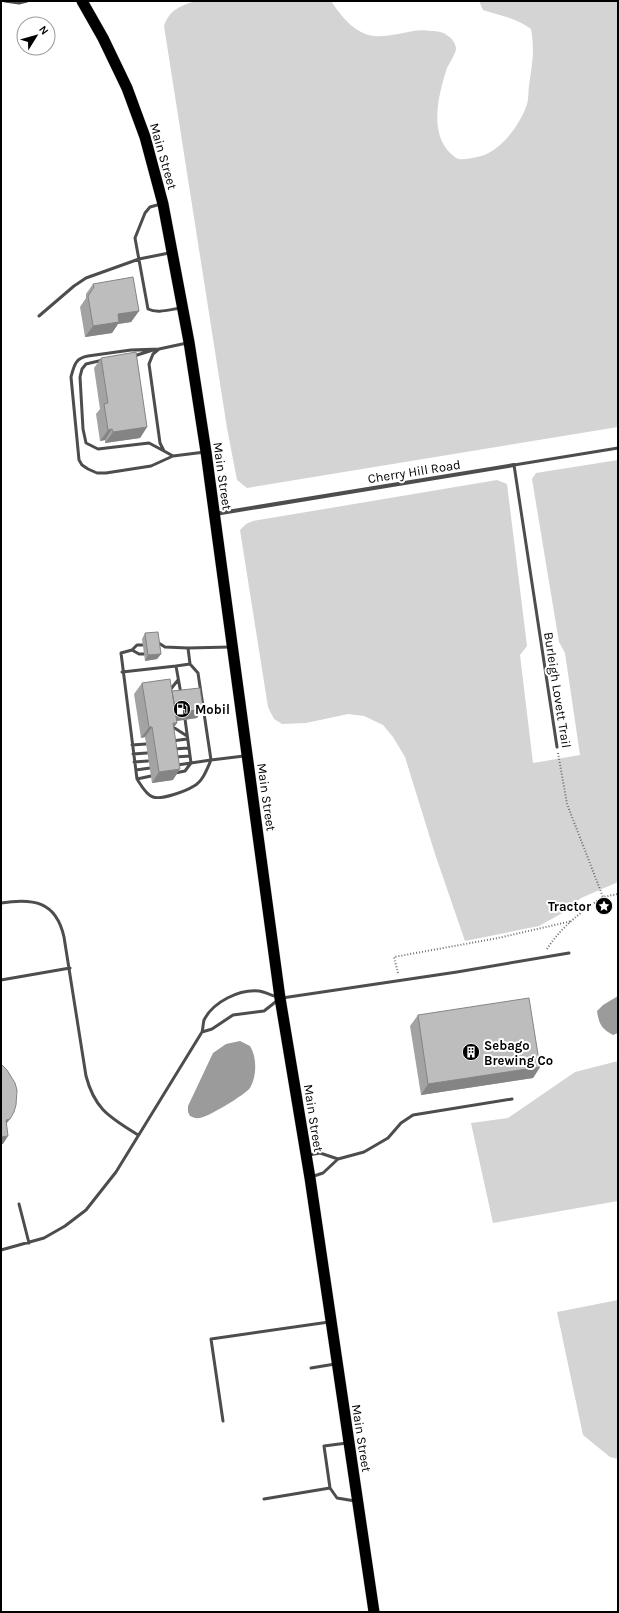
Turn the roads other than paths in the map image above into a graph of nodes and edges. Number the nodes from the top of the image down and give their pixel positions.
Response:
1 (4, 1) edge
2 (27, 1) edge
3 (82, 1) edge
4 (163, 204) junction
5 (173, 252) junction
6 (139, 259) junction
7 (183, 307) junction
8 (39, 316) dead end
9 (189, 342) junction
10 (159, 349) junction
11 (131, 356) edge
12 (104, 360) edge
13 (618, 448) edge
14 (164, 451) junction
15 (206, 452) junction
16 (173, 456) junction
17 (514, 465) junction
18 (214, 514) junction
19 (155, 642) edge
20 (142, 645) dead end
21 (165, 647) junction
22 (232, 647) junction
23 (188, 648) junction
24 (132, 650) junction
25 (159, 652) edge
26 (144, 654) dead end
27 (190, 664) junction
28 (176, 666) junction
29 (122, 672) junction
30 (178, 680) junction
31 (169, 691) edge
32 (181, 698) edge
33 (185, 719) edge
34 (172, 721) edge
35 (187, 737) junction
36 (166, 741) edge
37 (146, 744) dead end
38 (132, 745) junction
39 (557, 747) road end
40 (188, 748) junction
41 (168, 750) edge
42 (147, 753) dead end
43 (133, 754) junction
44 (190, 756) junction
45 (247, 756) junction
46 (169, 758) edge
47 (211, 760) junction
48 (148, 761) dead end
49 (134, 762) junction
50 (191, 763) junction
51 (170, 765) edge
52 (150, 768) dead end
53 (136, 770) junction
54 (172, 773) edge
55 (151, 776) dead end
56 (137, 779) junction
57 (1, 903) edge
58 (569, 953) dead end
59 (70, 968) junction
60 (1, 980) edge
61 (280, 998) junction
62 (202, 1032) junction
63 (512, 1099) dead end
64 (138, 1135) junction
65 (306, 1156) junction
66 (338, 1159) junction
67 (310, 1178) junction
68 (18, 1204) dead end
69 (29, 1243) junction
70 (1, 1250) edge
71 (331, 1322) junction
72 (337, 1364) junction
73 (311, 1368) dead end
74 (223, 1421) dead end
75 (349, 1443) junction
76 (330, 1488) junction
77 (264, 1499) dead end
78 (358, 1502) junction
79 (374, 1612) edge

1 - 2 lane
3 - 4 highway, Main Street
4 - 5 highway, Main Street
4 - 6 lane
5 - 6 lane
5 - 7 highway, Main Street
6 - 7 lane
6 - 8 lane
7 - 9 highway, Main Street
9 - 10 lane
9 - 15 highway, Main Street
10 - 11 lane
10 - 14 lane
10 - 16 lane
12 - 14 lane
13 - 17 lane, Cherry Hill Road
14 - 16 lane
15 - 16 lane
15 - 18 highway, Main Street
17 - 18 street, Cherry Hill Road
17 - 39 lane, Burleigh Lovett Trail
18 - 22 highway, Main Street
19 - 21 lane
20 - 24 lane
21 - 23 lane
21 - 25 lane
22 - 23 lane
22 - 45 highway, Main Street
23 - 27 lane
24 - 26 lane
24 - 29 lane
27 - 28 lane
27 - 47 lane
28 - 29 lane
28 - 30 lane
29 - 38 lane
30 - 31 lane
30 - 32 lane
33 - 35 lane
34 - 35 lane
35 - 36 lane
35 - 40 lane
37 - 38 lane
38 - 43 lane
40 - 41 lane
40 - 44 lane
42 - 43 lane
43 - 49 lane
44 - 46 lane
44 - 50 lane
45 - 47 lane
45 - 61 highway, Main Street
47 - 50 lane
47 - 56 lane
48 - 49 lane
49 - 53 lane
50 - 51 lane
50 - 54 lane
52 - 53 lane
53 - 56 lane
55 - 56 lane
57 - 59 lane
58 - 61 lane
59 - 60 lane
59 - 64 lane
61 - 62 lane
61 - 62 lane
61 - 65 highway, Main Street
62 - 64 lane
63 - 66 lane
64 - 69 lane
65 - 66 lane
65 - 67 highway, Main Street
66 - 67 lane
67 - 71 highway, Main Street
68 - 69 lane
69 - 70 lane
71 - 72 highway, Main Street
71 - 74 lane
72 - 73 lane
72 - 75 highway, Main Street
75 - 76 lane
75 - 78 highway, Main Street
76 - 77 lane
76 - 78 lane
78 - 79 highway, Main Street

